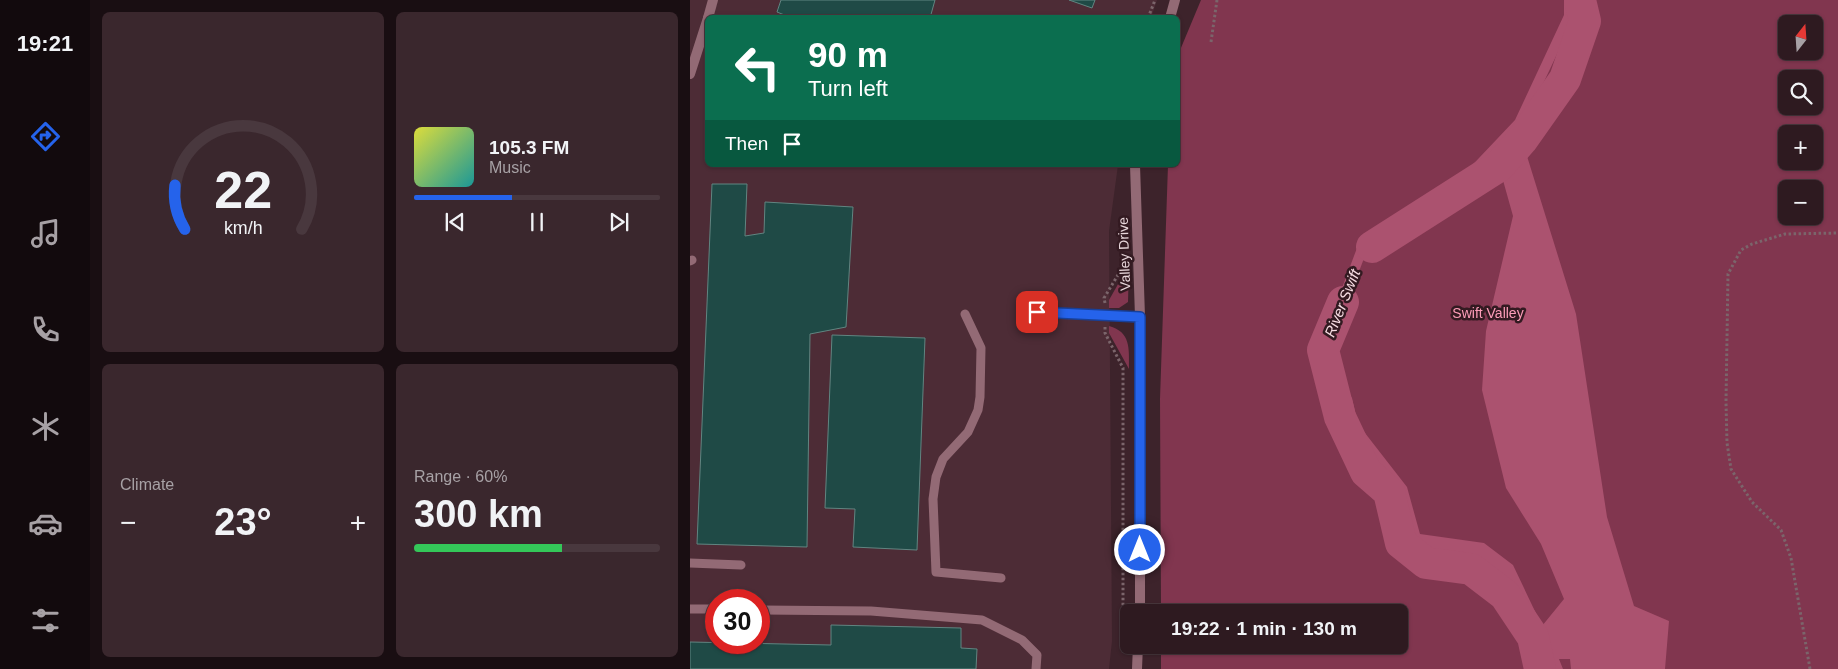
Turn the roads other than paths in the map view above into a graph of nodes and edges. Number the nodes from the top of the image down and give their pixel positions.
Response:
1 (713, 0) edge
2 (1175, 0) edge
3 (710, 15) edge
4 (1171, 15) edge
5 (705, 31) edge
6 (690, 74) edge
7 (1135, 167) edge
8 (1037, 312) dead end
9 (965, 314) dead end
10 (1140, 317) junction
11 (690, 563) edge
12 (741, 565) dead end
13 (1001, 578) dead end
14 (1140, 604) edge
15 (690, 609) edge
16 (705, 609) edge
17 (770, 610) edge
18 (1138, 654) edge
19 (1036, 669) edge
20 (1137, 669) edge

1 - 3 street
2 - 4 street
5 - 6 street
7 - 10 street, Valley Drive
8 - 10 lane
9 - 13 lane
10 - 14 street, Valley Drive
11 - 12 lane
15 - 16 lane
17 - 19 lane
18 - 20 street

